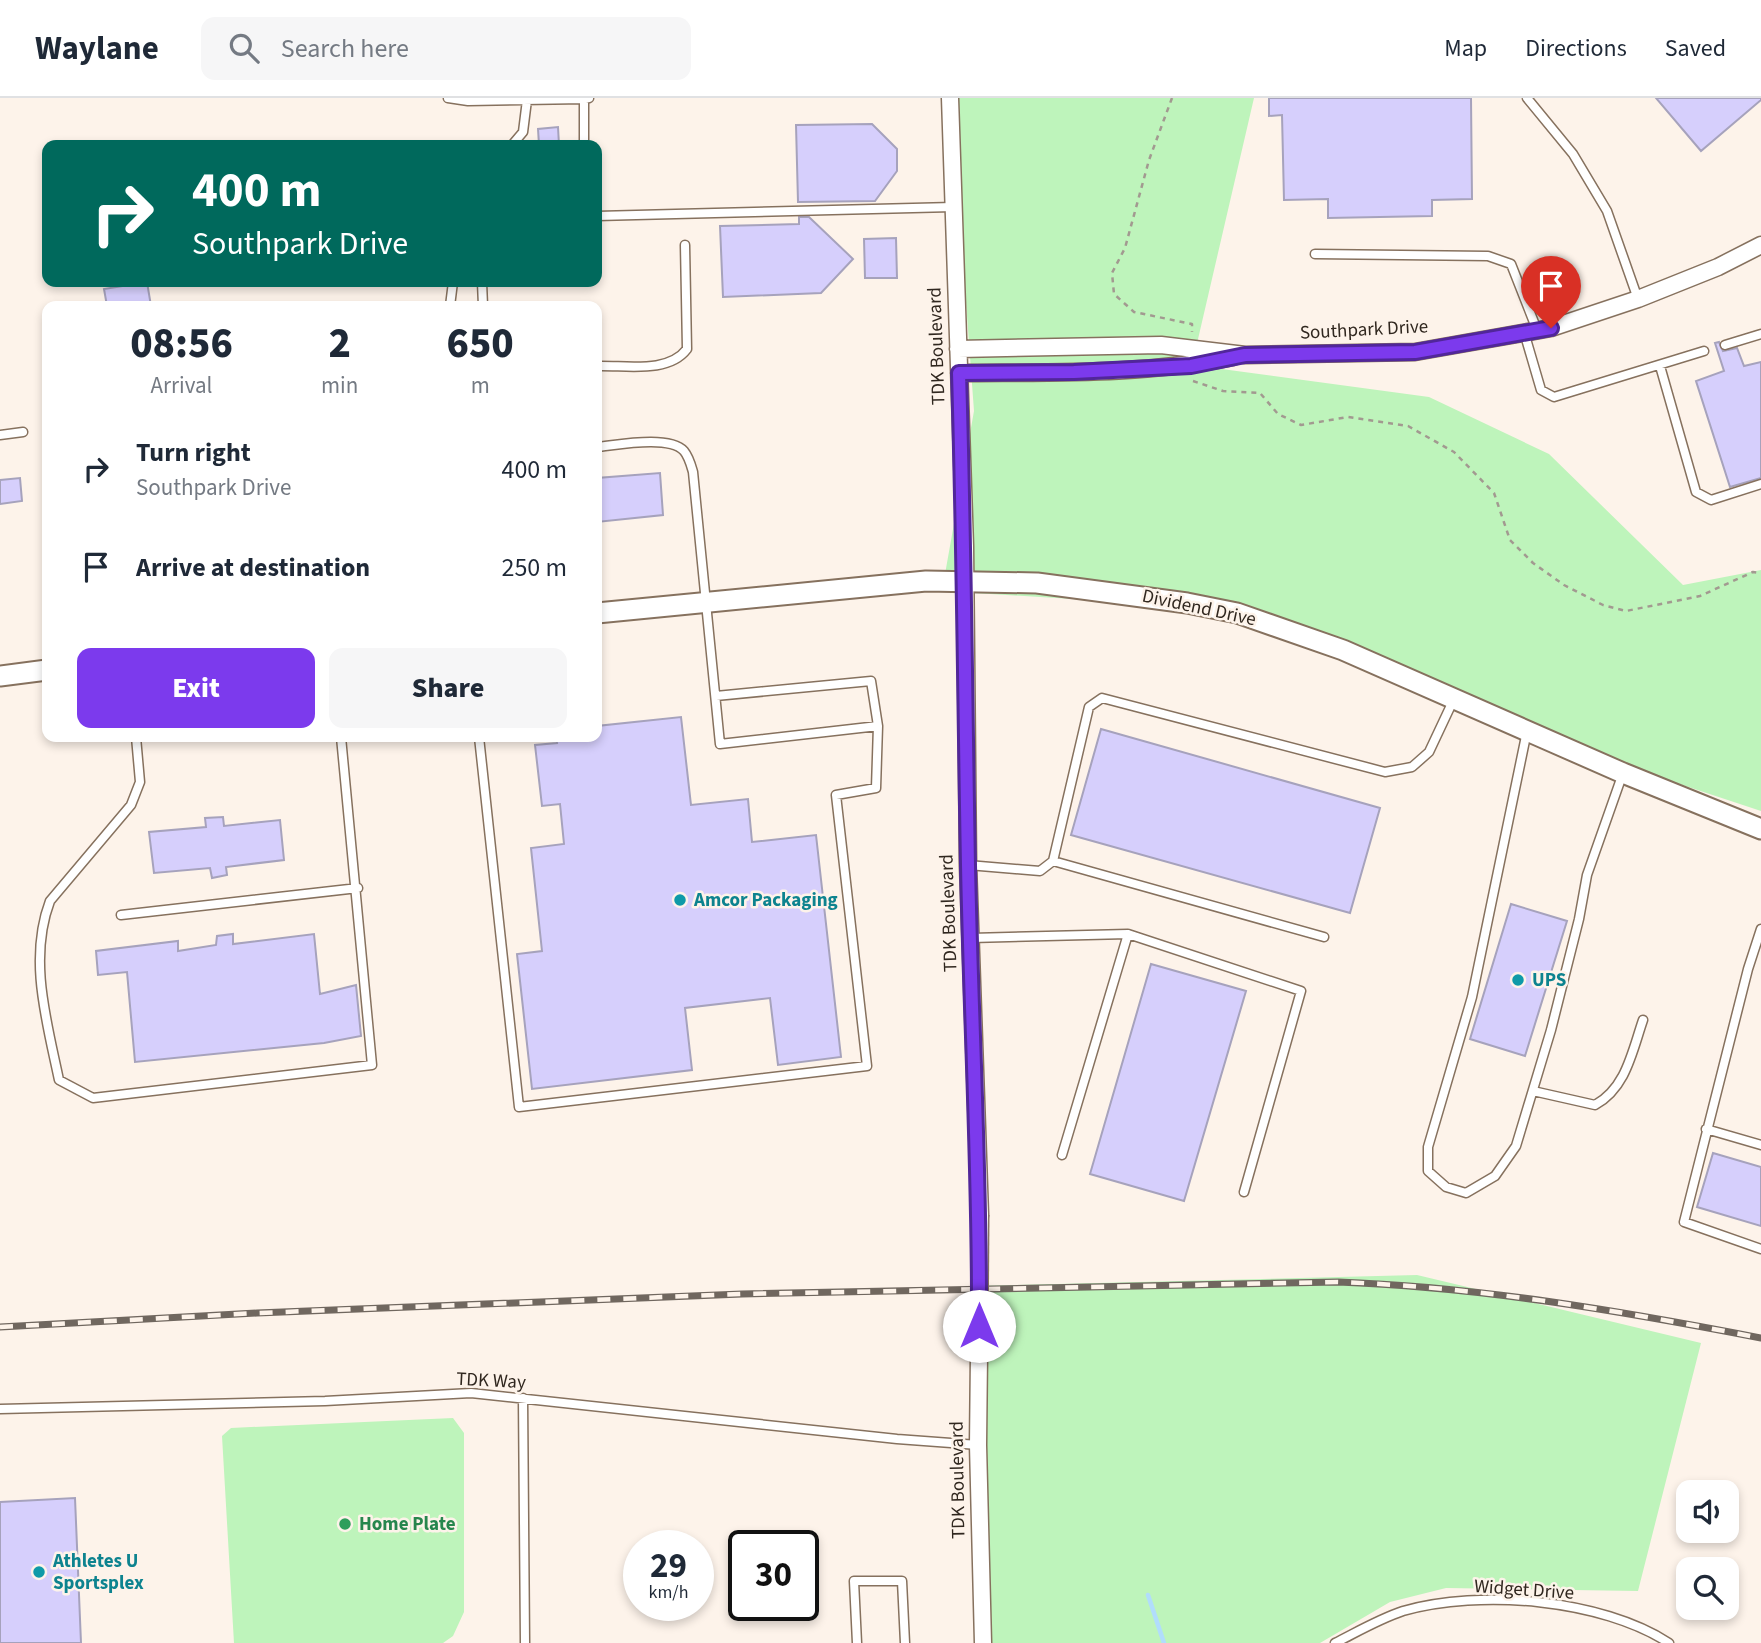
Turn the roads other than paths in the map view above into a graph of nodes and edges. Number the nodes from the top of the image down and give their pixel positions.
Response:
1 (448, 98) edge
2 (589, 98) edge
3 (950, 98) edge
4 (1527, 98) edge
5 (584, 99) edge
6 (527, 100) junction
7 (516, 140) edge
8 (584, 140) edge
9 (953, 207) junction
10 (602, 216) edge
11 (685, 245) dead end
12 (1761, 245) edge
13 (1315, 254) dead end
14 (1638, 299) junction
15 (1531, 331) junction
16 (1761, 334) edge
17 (1725, 345) dead end
18 (958, 349) junction
19 (1704, 351) dead end
20 (1245, 355) junction
21 (602, 366) edge
22 (1660, 366) junction
23 (959, 373) junction
24 (23, 432) dead end
25 (0, 435) edge
26 (602, 447) edge
27 (1761, 484) edge
28 (966, 582) junction
29 (705, 602) junction
30 (602, 612) edge
31 (42, 671) edge
32 (0, 676) edge
33 (716, 696) junction
34 (1454, 698) junction
35 (878, 726) junction
36 (1527, 732) junction
37 (136, 742) edge
38 (342, 742) edge
39 (480, 742) edge
40 (1623, 773) junction
41 (1761, 830) edge
42 (1054, 861) junction
43 (968, 865) junction
44 (358, 888) junction
45 (121, 915) dead end
46 (1761, 929) edge
47 (1128, 934) junction
48 (1324, 937) dead end
49 (971, 938) junction
50 (1643, 1020) dead end
51 (1532, 1091) junction
52 (1706, 1129) junction
53 (1761, 1145) edge
54 (1062, 1155) dead end
55 (1244, 1192) dead end
56 (1761, 1249) edge
57 (523, 1398) junction
58 (0, 1409) edge
59 (978, 1445) junction
60 (525, 1643) edge
61 (858, 1643) edge
62 (905, 1643) edge
63 (983, 1643) edge
64 (1335, 1643) edge
65 (1669, 1643) edge

1 - 6 lane
2 - 5 lane
3 - 9 street, TDK Boulevard
4 - 14 lane
5 - 6 lane
5 - 8 lane
6 - 7 lane
9 - 10 lane
9 - 18 street, TDK Boulevard
11 - 21 lane
12 - 14 street, Southpark Drive
13 - 15 lane
14 - 15 street, Southpark Drive
15 - 20 street, Southpark Drive
15 - 22 lane
16 - 17 lane
18 - 20 street, Southpark Drive
18 - 23 street, TDK Boulevard
19 - 22 lane
20 - 23 street, Southpark Drive
22 - 27 lane
23 - 28 street, TDK Boulevard
24 - 25 lane
26 - 29 lane
28 - 29 street, Dividend Drive
28 - 34 street, Dividend Drive
28 - 43 street, TDK Boulevard
29 - 30 street, Dividend Drive
29 - 33 lane
31 - 32 street
33 - 35 lane
33 - 35 lane
34 - 36 street, Dividend Drive
34 - 42 lane
35 - 39 lane
36 - 40 street, Dividend Drive
36 - 51 lane
37 - 44 lane
38 - 44 lane
40 - 41 street, Dividend Drive
40 - 51 lane
42 - 43 lane
42 - 48 lane
43 - 49 street, TDK Boulevard
44 - 45 lane
46 - 52 lane
47 - 49 lane
47 - 54 lane
47 - 55 lane
49 - 59 street, TDK Boulevard, bridge
50 - 51 lane
52 - 53 lane
52 - 56 lane
57 - 58 lane, TDK Way
57 - 59 lane, TDK Way
57 - 60 lane
59 - 63 street, TDK Boulevard
61 - 62 lane
64 - 65 lane, Widget Drive

